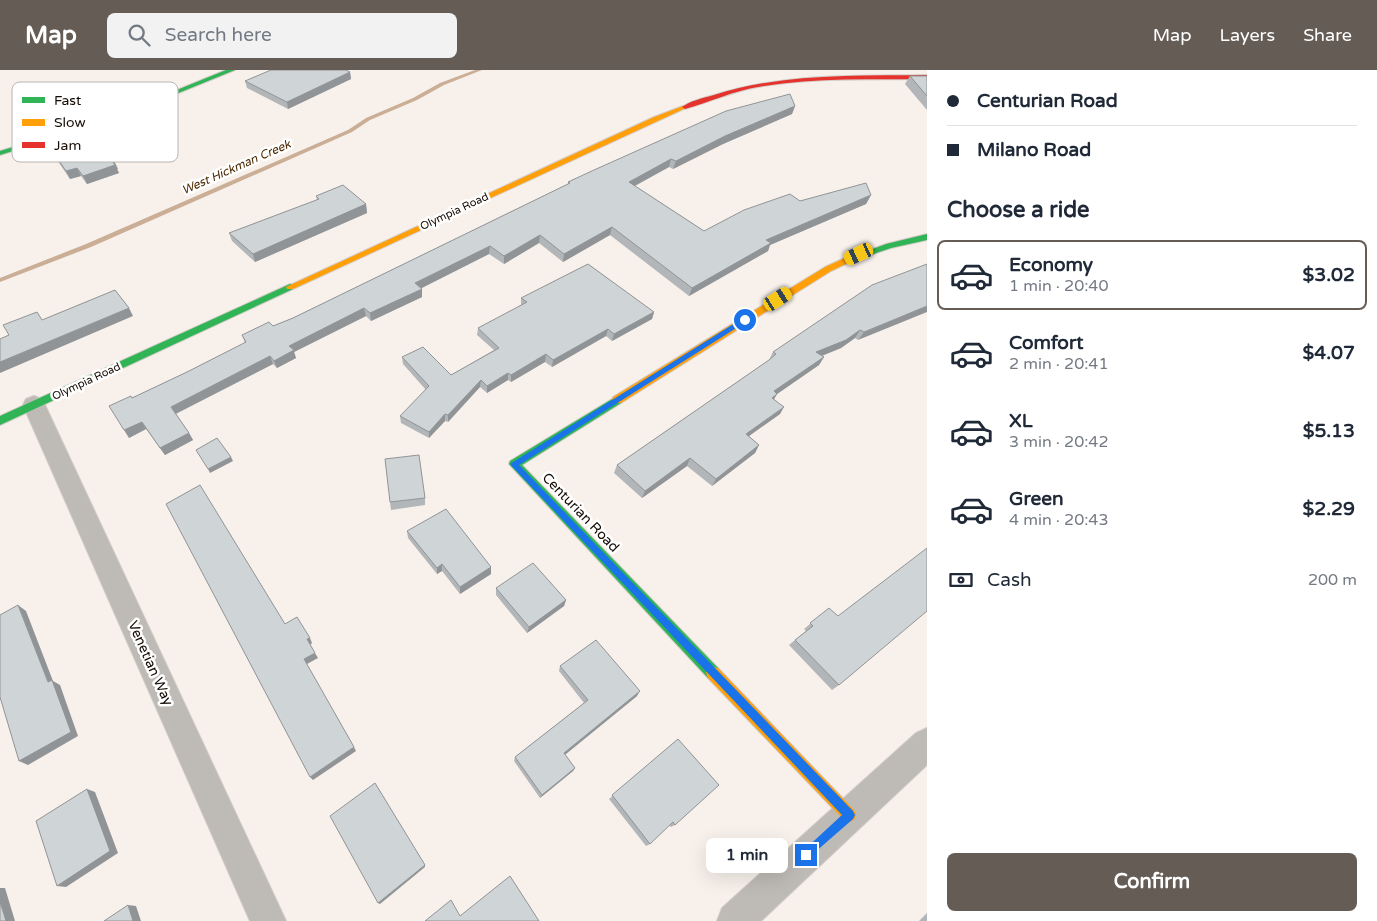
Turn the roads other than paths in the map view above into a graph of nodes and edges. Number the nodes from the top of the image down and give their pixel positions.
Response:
1 (232, 70) edge
2 (927, 77) edge
3 (178, 92) edge
4 (12, 149) edge
5 (0, 153) edge
6 (927, 237) edge
7 (34, 405) junction
8 (0, 421) edge
9 (927, 744) edge
10 (850, 815) junction
11 (268, 921) edge
12 (735, 921) edge

1 - 3 street
2 - 7 street, Olympia Road
4 - 5 street
6 - 10 street, Centurian Road
7 - 8 street, Olympia Road
7 - 11 street, Venetian Way
9 - 10 street
10 - 12 street

